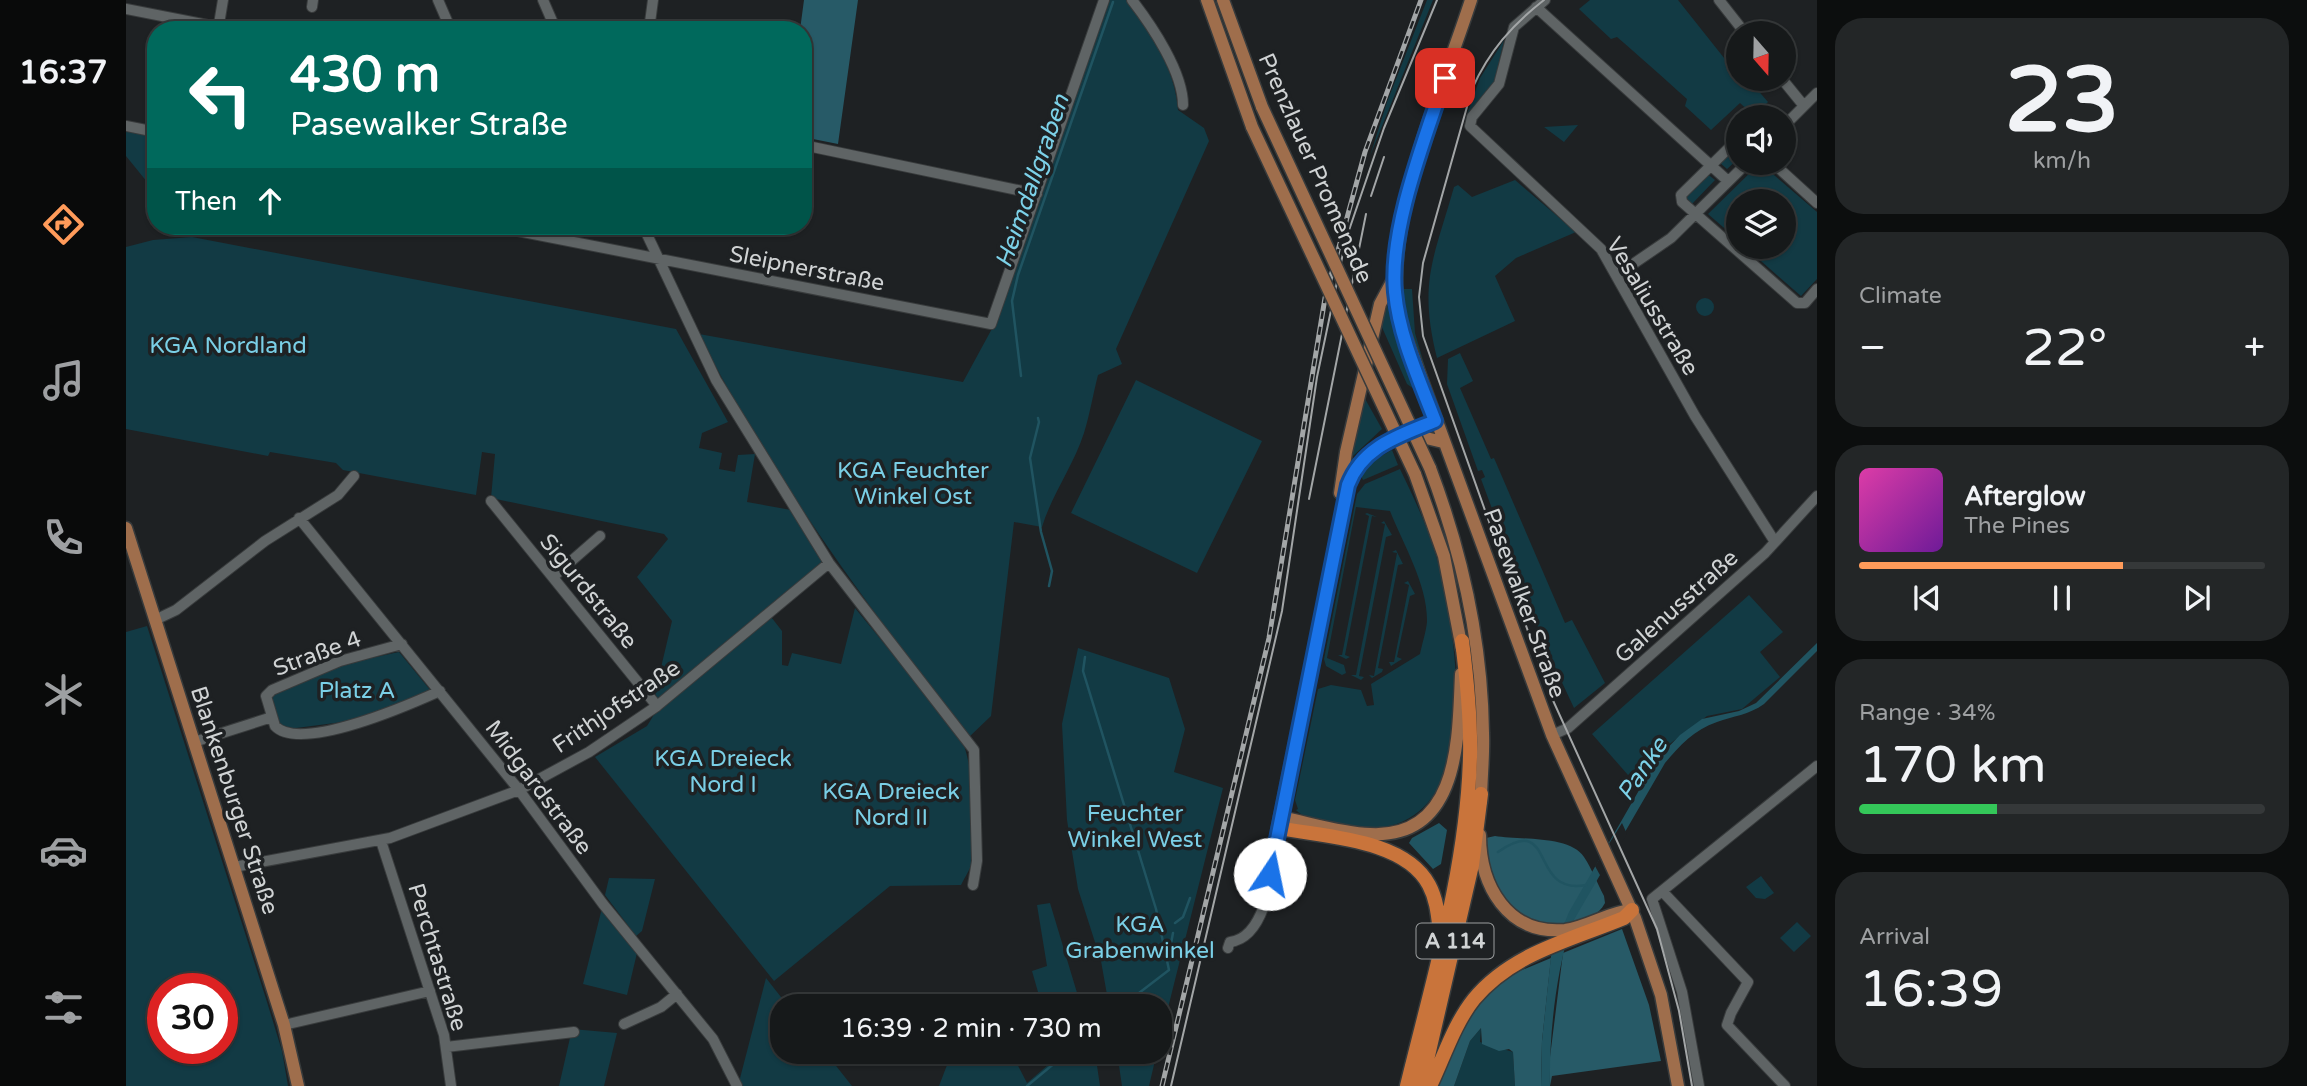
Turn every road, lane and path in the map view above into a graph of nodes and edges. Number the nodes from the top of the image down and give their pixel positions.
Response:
1 (222, 0) edge
2 (438, 0) edge
3 (543, 0) edge
4 (653, 0) edge
5 (1104, 0) edge
6 (1132, 0) edge
7 (1208, 0) edge
8 (1223, 0) edge
9 (1471, 0) edge
10 (1545, 0) edge
11 (1719, 0) edge
12 (1536, 7) junction
13 (126, 9) edge
14 (185, 21) edge
15 (220, 21) edge
16 (447, 21) edge
17 (552, 21) edge
18 (650, 21) edge
19 (1736, 21) edge
20 (1792, 91) edge
21 (1817, 93) edge
22 (1183, 105) dead end
23 (1804, 106) junction
24 (1796, 114) edge
25 (126, 126) edge
26 (147, 130) edge
27 (812, 147) edge
28 (1726, 151) edge
29 (1711, 166) junction
30 (1734, 175) edge
31 (1786, 175) edge
32 (1728, 181) junction
33 (1037, 194) junction
34 (1817, 203) edge
35 (1695, 213) junction
36 (538, 235) edge
37 (647, 235) edge
38 (657, 258) junction
39 (1617, 275) junction
40 (1394, 278) junction
41 (1817, 289) edge
42 (1435, 421) junction
43 (1406, 433) junction
44 (1443, 442) junction
45 (354, 476) dead end
46 (1817, 496) edge
47 (491, 500) dead end
48 (1342, 503) junction
49 (299, 518) junction
50 (126, 528) edge
51 (600, 536) dead end
52 (1775, 542) junction
53 (829, 563) junction
54 (553, 577) junction
55 (155, 620) junction
56 (1462, 640) junction
57 (402, 644) junction
58 (440, 691) junction
59 (657, 706) junction
60 (272, 717) junction
61 (1552, 735) junction
62 (194, 742) junction
63 (1815, 771) edge
64 (519, 790) junction
65 (1481, 794) junction
66 (1280, 823) junction
67 (381, 841) junction
68 (234, 867) junction
69 (973, 885) dead end
70 (1662, 891) junction
71 (1632, 910) junction
72 (1441, 942) junction
73 (1228, 948) dead end
74 (430, 991) junction
75 (677, 994) junction
76 (284, 1024) junction
77 (624, 1024) dead end
78 (574, 1032) dead end
79 (446, 1046) junction
80 (298, 1086) edge
81 (451, 1086) edge
82 (737, 1086) edge
83 (1407, 1086) edge
84 (1422, 1086) edge
85 (1430, 1086) edge
86 (1678, 1086) edge
87 (1699, 1086) edge
88 (1785, 1086) edge

1 - 15 street
2 - 16 street
3 - 17 street
4 - 18 street
5 - 33 street
6 - 22 street
7 - 56 main road, Prenzlauer Promenade, bridge
8 - 65 main road, Prenzlauer Promenade, bridge
9 - 40 main road, Pasewalker Straße
10 - 12 street
11 - 19 street
12 - 29 street
12 - 39 street, Vesaliusstraße
13 - 14 street
20 - 23 street
21 - 23 street
23 - 24 street
25 - 26 street
27 - 33 street
28 - 29 street
29 - 32 street
29 - 35 street
30 - 32 street
31 - 34 street
32 - 35 street
33 - 38 street, Sleipnerstraße
35 - 39 street
35 - 41 street
36 - 38 street, Sleipnerstraße
37 - 38 street
38 - 53 street
39 - 52 street, Vesaliusstraße
40 - 42 main road, Pasewalker Straße
40 - 48 main road
42 - 43 main road
42 - 44 main road, Pasewalker Straße
43 - 44 main road
43 - 48 main road
44 - 61 main road, Pasewalker Straße
45 - 49 street
46 - 52 street, Galenusstraße
47 - 54 street, Sigurdstraße
48 - 66 main road
49 - 55 street
49 - 57 street, Midgardstraße
50 - 55 main road, Blankenburger Straße
51 - 54 street
52 - 61 street, Galenusstraße
53 - 59 street, Frithjofstraße
53 - 69 street
54 - 59 street, Sigurdstraße
55 - 62 main road, Blankenburger Straße
56 - 66 main road, Prenzlauer Promenade
56 - 72 highway, A 114
57 - 58 street, Midgardstraße
57 - 60 street, Straße 4
58 - 60 street
58 - 64 street, Midgardstraße
59 - 64 street, Frithjofstraße
60 - 62 street
61 - 71 main road, Pasewalker Straße
62 - 68 main road, Blankenburger Straße
63 - 70 street
64 - 67 street, Frithjofstraße
64 - 75 street, Midgardstraße
65 - 71 main road, Prenzlauer Promenade
65 - 84 highway, A 114
66 - 72 highway
66 - 73 street
67 - 68 street, Frithjofstraße
67 - 74 street, Perchtastraße
68 - 76 main road, Blankenburger Straße
70 - 87 street
70 - 88 street
71 - 85 highway
71 - 86 main road, Pasewalker Straße
72 - 83 highway, A 114
74 - 76 street
74 - 79 street, Perchtastraße
75 - 77 street
75 - 82 street, Midgardstraße
76 - 80 main road, Blankenburger Straße
78 - 79 street
79 - 81 street, Perchtastraße

